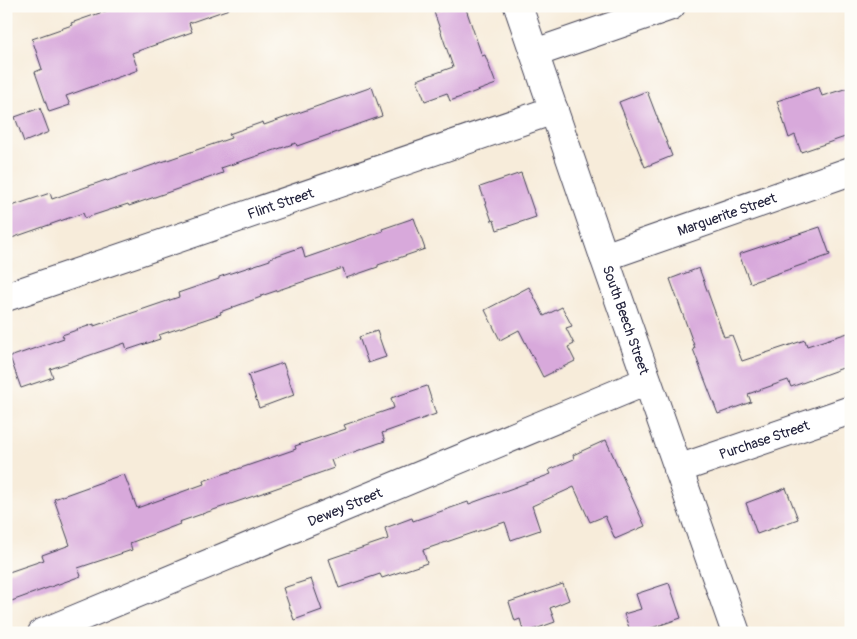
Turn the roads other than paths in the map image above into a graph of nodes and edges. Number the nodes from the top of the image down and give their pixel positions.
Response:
1 (518, 6) edge
2 (671, 6) edge
3 (535, 53) junction
4 (554, 110) junction
5 (851, 171) edge
6 (604, 257) junction
7 (6, 297) edge
8 (647, 381) junction
9 (851, 410) edge
10 (678, 469) junction
11 (69, 627) edge
12 (42, 633) edge
13 (736, 633) edge

1 - 3 street, South Beech Street
2 - 3 street
3 - 4 street, South Beech Street
4 - 6 street, South Beech Street
4 - 7 street, Flint Street
5 - 6 street, Marguerite Street
6 - 8 street, South Beech Street
8 - 10 street, South Beech Street
8 - 11 street, Dewey Street
9 - 10 street, Purchase Street
10 - 13 street, South Beech Street
11 - 12 street, Dewey Street

